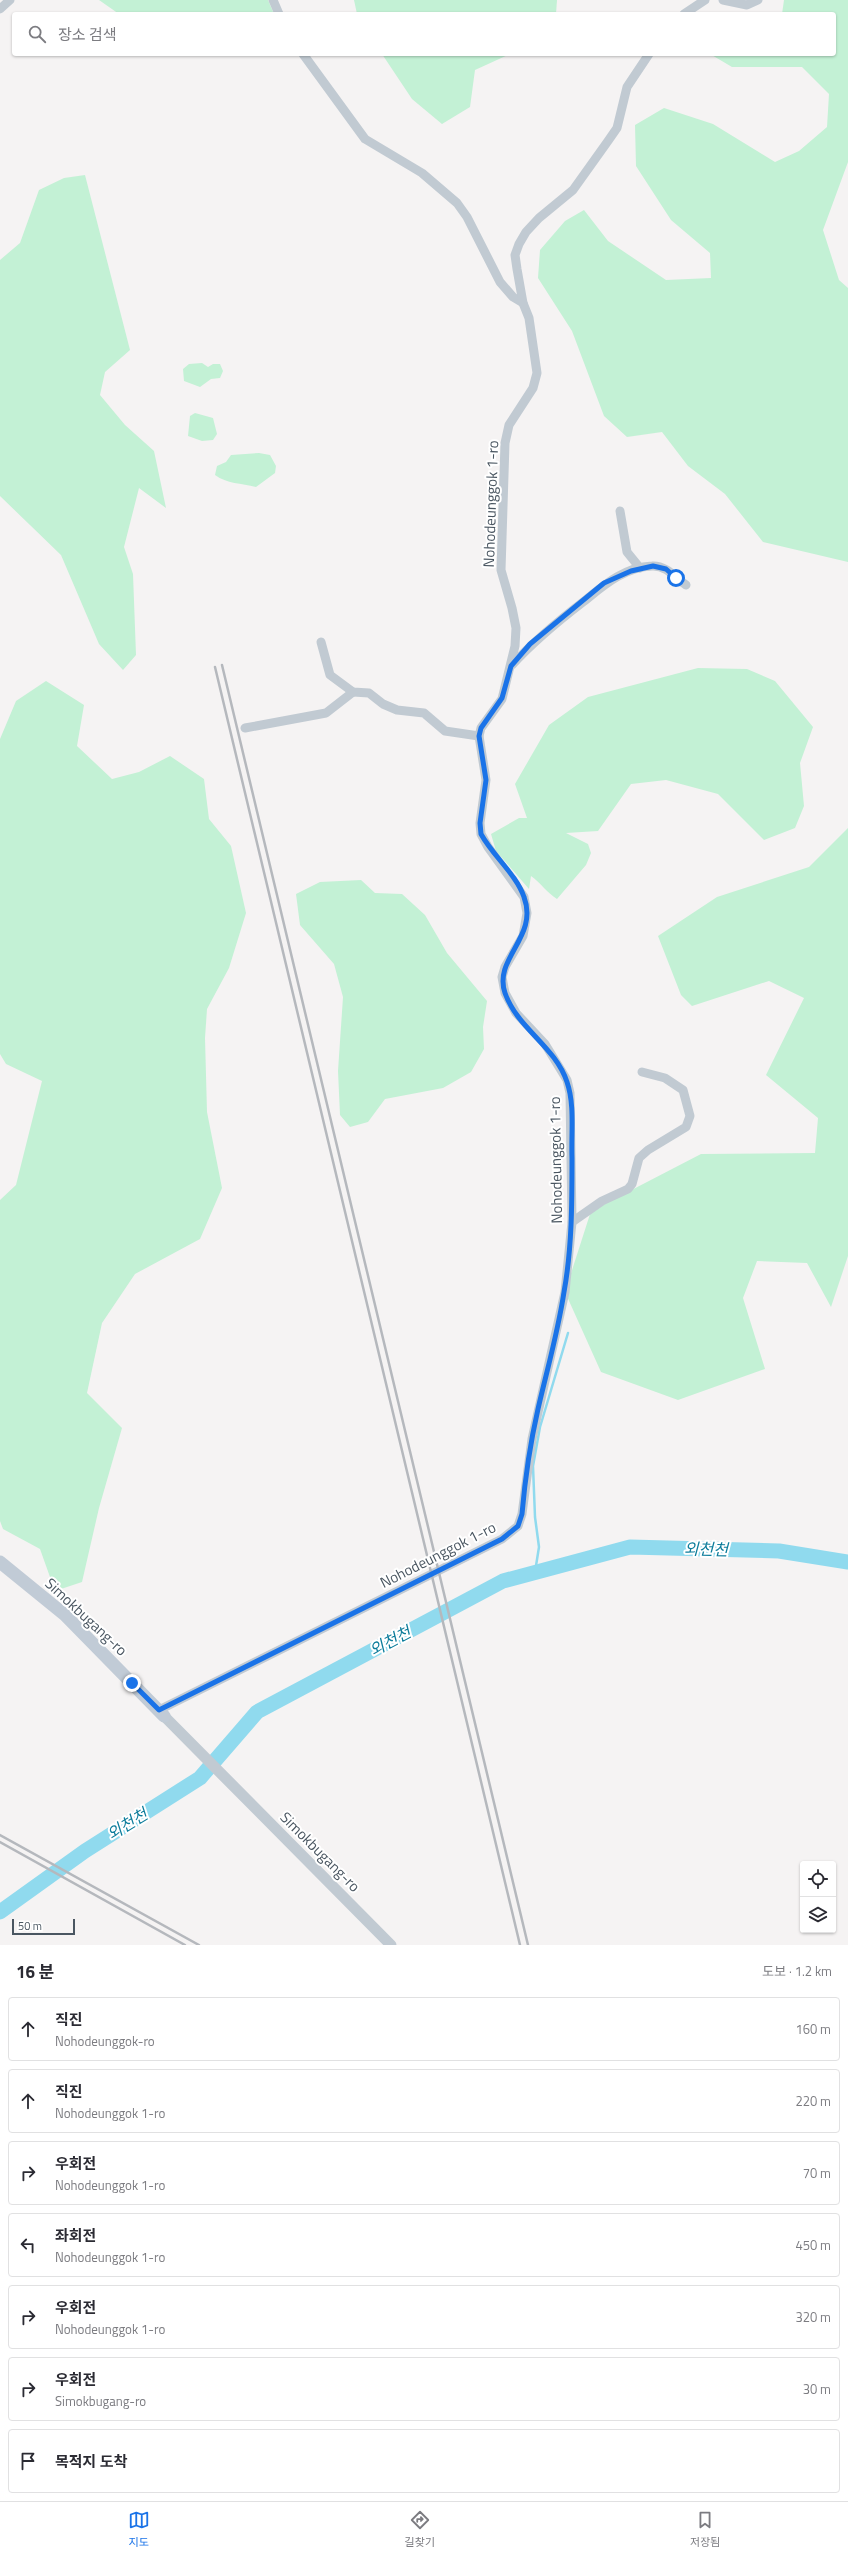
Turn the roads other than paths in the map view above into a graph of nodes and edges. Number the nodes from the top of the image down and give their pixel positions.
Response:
1 (10, 0) edge
2 (273, 0) edge
3 (705, 0) edge
4 (724, 0) edge
5 (758, 0) edge
6 (0, 9) edge
7 (278, 12) edge
8 (687, 12) edge
9 (304, 56) edge
10 (648, 56) edge
11 (523, 303) junction
12 (620, 511) dead end
13 (640, 568) junction
14 (686, 585) dead end
15 (321, 642) dead end
16 (511, 666) junction
17 (353, 692) junction
18 (244, 728) dead end
19 (479, 736) junction
20 (642, 1072) dead end
21 (572, 1222) junction
22 (0, 1562) edge
23 (162, 1713) junction
24 (391, 1945) edge

1 - 6 street
2 - 7 street
3 - 8 street
4 - 5 street
9 - 11 street
10 - 11 street, Nohodeunggok 1-ro
11 - 16 street, Nohodeunggok 1-ro
12 - 13 street
13 - 14 street
13 - 16 street
15 - 17 street
16 - 19 street, Nohodeunggok 1-ro
17 - 18 street
17 - 19 street
19 - 21 street, Nohodeunggok 1-ro
20 - 21 street
21 - 23 street, Nohodeunggok 1-ro
22 - 23 main road, Simokbugang-ro
23 - 24 street, Simokbugang-ro

